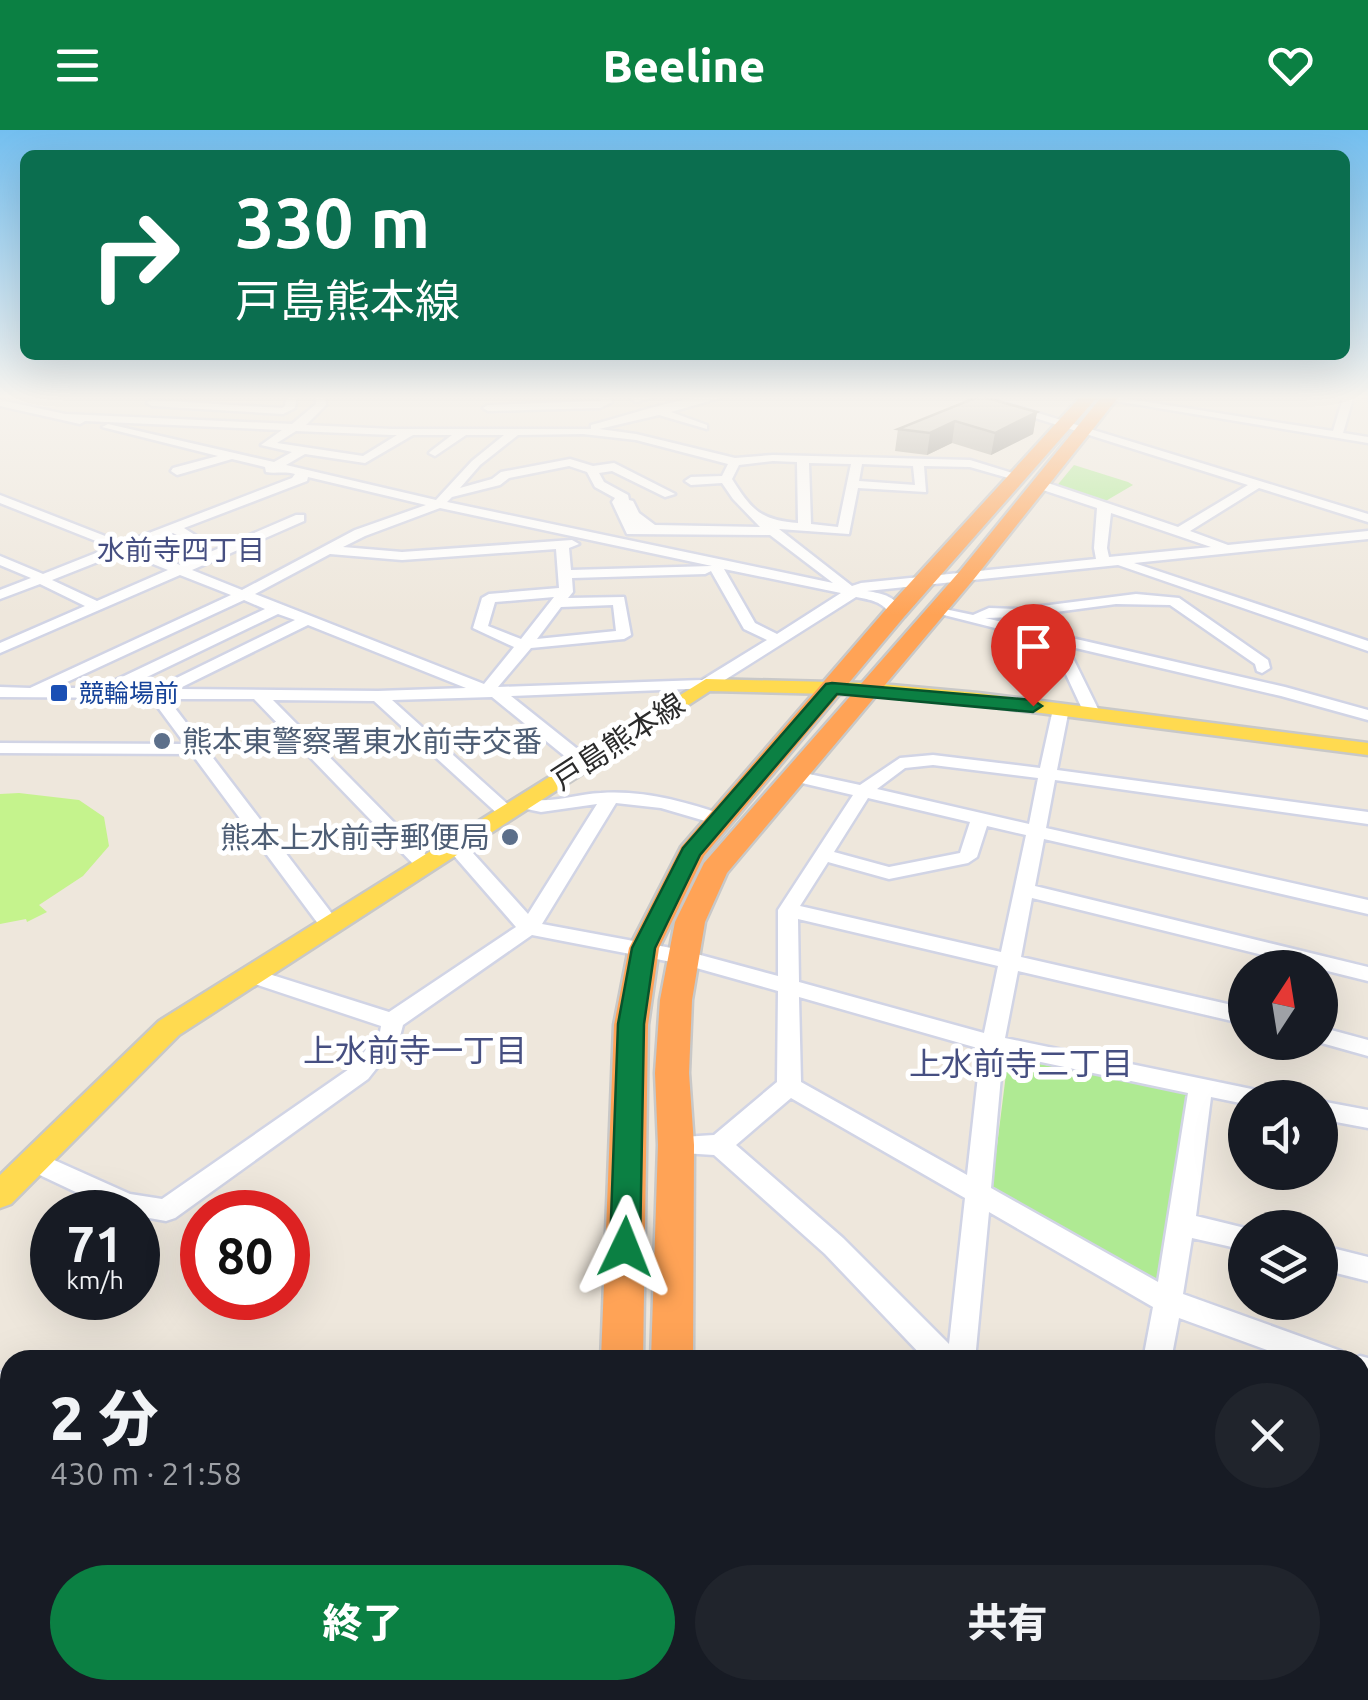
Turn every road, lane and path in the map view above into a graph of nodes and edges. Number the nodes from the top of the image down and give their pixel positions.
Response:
1 (186, 468) edge
2 (274, 468) edge
3 (284, 468) edge
4 (471, 468) edge
5 (539, 468) edge
6 (587, 468) edge
7 (605, 468) edge
8 (617, 468) edge
9 (731, 468) edge
10 (803, 468) edge
11 (855, 468) edge
12 (919, 468) edge
13 (989, 468) edge
14 (1041, 468) edge
15 (1204, 468) edge
16 (592, 470) junction
17 (176, 471) dead end
18 (726, 479) junction
19 (1030, 481) junction
20 (692, 482) dead end
21 (852, 484) junction
22 (1258, 484) junction
23 (0, 499) edge
24 (445, 499) junction
25 (624, 503) junction
26 (1103, 507) junction
27 (300, 518) dead end
28 (1368, 518) edge
29 (173, 527) junction
30 (769, 527) junction
31 (806, 527) junction
32 (652, 529) junction
33 (632, 531) junction
34 (1180, 532) junction
35 (1368, 535) edge
36 (606, 539) junction
37 (120, 546) junction
38 (562, 546) junction
39 (329, 550) junction
40 (1231, 550) junction
41 (167, 558) dead end
42 (0, 560) edge
43 (1112, 562) junction
44 (719, 567) junction
45 (181, 570) junction
46 (565, 574) junction
47 (967, 575) junction
48 (41, 578) junction
49 (928, 578) junction
50 (849, 591) junction
51 (243, 594) junction
52 (0, 595) edge
53 (561, 598) junction
54 (96, 606) junction
55 (278, 608) junction
56 (935, 611) junction
57 (896, 612) junction
58 (307, 620) junction
59 (977, 621) junction
60 (776, 639) junction
61 (1058, 640) junction
62 (525, 645) junction
63 (1368, 646) edge
64 (0, 648) edge
65 (1262, 668) dead end
66 (706, 685) junction
67 (832, 688) junction
68 (869, 689) junction
69 (491, 691) junction
70 (0, 692) edge
71 (30, 692) junction
72 (100, 693) junction
73 (156, 694) junction
74 (259, 695) junction
75 (378, 696) junction
76 (1061, 709) junction
77 (1092, 713) junction
78 (1368, 715) edge
79 (0, 748) edge
80 (195, 749) junction
81 (1368, 749) edge
82 (584, 763) junction
83 (1046, 773) junction
84 (795, 776) junction
85 (864, 791) junction
86 (610, 798) junction
87 (515, 808) junction
88 (981, 818) junction
89 (1368, 818) edge
90 (718, 819) junction
91 (1036, 830) junction
92 (456, 846) junction
93 (823, 855) junction
94 (425, 866) junction
95 (1025, 890) junction
96 (1368, 906) edge
97 (788, 910) junction
98 (329, 924) junction
99 (529, 928) junction
100 (644, 948) junction
101 (682, 957) junction
102 (1009, 963) junction
103 (1368, 974) edge
104 (250, 975) junction
105 (786, 985) junction
106 (1228, 1012) edge
107 (392, 1021) junction
108 (1338, 1040) edge
109 (993, 1044) junction
110 (1368, 1048) edge
111 (789, 1086) junction
112 (1201, 1086) junction
113 (1228, 1092) edge
114 (1338, 1113) edge
115 (1368, 1119) edge
116 (676, 1145) junction
117 (720, 1145) junction
118 (34, 1162) junction
119 (977, 1192) junction
120 (0, 1195) edge
121 (1182, 1224) junction
122 (1228, 1235) edge
123 (1338, 1262) edge
124 (1368, 1269) edge
125 (1167, 1301) junction
126 (622, 1350) edge
127 (672, 1350) edge
128 (935, 1350) edge
129 (963, 1350) edge
130 (1158, 1350) edge
131 (1304, 1350) edge

1 - 17 street
2 - 29 street
3 - 24 street
4 - 24 street
5 - 24 street
6 - 16 street
7 - 16 street
8 - 25 street
9 - 18 street
10 - 31 street
11 - 21 street
12 - 21 street
13 - 19 street
14 - 19 highway
15 - 22 street
16 - 25 street
18 - 20 street
18 - 30 street
19 - 26 street
19 - 47 highway
19 - 49 highway
21 - 31 street
22 - 28 street
22 - 34 street
23 - 37 street
24 - 36 street
24 - 39 street
25 - 32 street
25 - 33 street
26 - 34 street
26 - 43 street
27 - 45 street
29 - 37 street
29 - 41 street
30 - 31 street
30 - 32 street
30 - 50 street
32 - 33 street
33 - 36 street
34 - 40 street
35 - 40 street
36 - 38 street
36 - 44 street
37 - 45 street
37 - 48 street
38 - 39 street
38 - 46 street
39 - 51 street
40 - 43 street
42 - 48 street
43 - 47 street
43 - 63 street
44 - 46 street
44 - 50 street
44 - 60 street
45 - 51 street
45 - 54 street
46 - 53 street
47 - 49 street
47 - 56 highway
48 - 52 street
48 - 54 street
49 - 50 street
49 - 57 highway
50 - 57 street
50 - 60 street
51 - 55 street
51 - 71 street
53 - 62 street
53 - 62 street
53 - 62 street
54 - 64 street
55 - 58 street
55 - 72 street
56 - 59 street
56 - 68 highway
57 - 67 highway
58 - 69 street
58 - 73 street
59 - 61 street
59 - 65 street
60 - 66 street
61 - 77 street
61 - 78 street
62 - 69 street
66 - 67 main road, 戸島熊本線
66 - 69 street
66 - 82 main road, 戸島熊本線
67 - 68 main road, 戸島熊本線
67 - 90 highway
68 - 76 main road, 戸島熊本線
68 - 84 highway
69 - 75 street
69 - 82 street
70 - 71 street
71 - 72 street
72 - 73 street
73 - 74 street
73 - 80 street
74 - 75 street
74 - 94 street
75 - 87 street
76 - 77 main road, 戸島熊本線
76 - 83 street
77 - 81 main road, 戸島熊本線
79 - 80 street
80 - 98 street
82 - 87 main road, 戸島熊本線
83 - 85 street
83 - 89 street
83 - 91 street
84 - 85 street
84 - 101 highway
85 - 88 street
85 - 93 street
86 - 87 street
86 - 90 street
86 - 99 street
87 - 92 main road, 戸島熊本線
88 - 91 street
88 - 93 street
90 - 100 highway
91 - 95 street
91 - 96 street
92 - 94 main road, 戸島熊本線
92 - 99 street
93 - 97 street
94 - 98 main road, 戸島熊本線
95 - 102 street
95 - 103 street
97 - 102 street
97 - 105 street
98 - 104 main road, 戸島熊本線
99 - 100 street
99 - 107 street
100 - 101 street
100 - 126 highway
101 - 105 street
101 - 116 highway
102 - 106 street
102 - 109 street
104 - 107 street
104 - 118 main road, 戸島熊本線
105 - 109 street
105 - 111 street
107 - 118 street
108 - 110 street
109 - 112 street
109 - 119 street
111 - 117 street
111 - 119 street
112 - 113 street
112 - 121 street
114 - 115 street
116 - 117 street
116 - 127 highway
117 - 128 street
118 - 120 main road, 戸島熊本線
119 - 125 street
119 - 129 street
121 - 122 street
121 - 125 street
123 - 124 street
125 - 130 street
125 - 131 street

